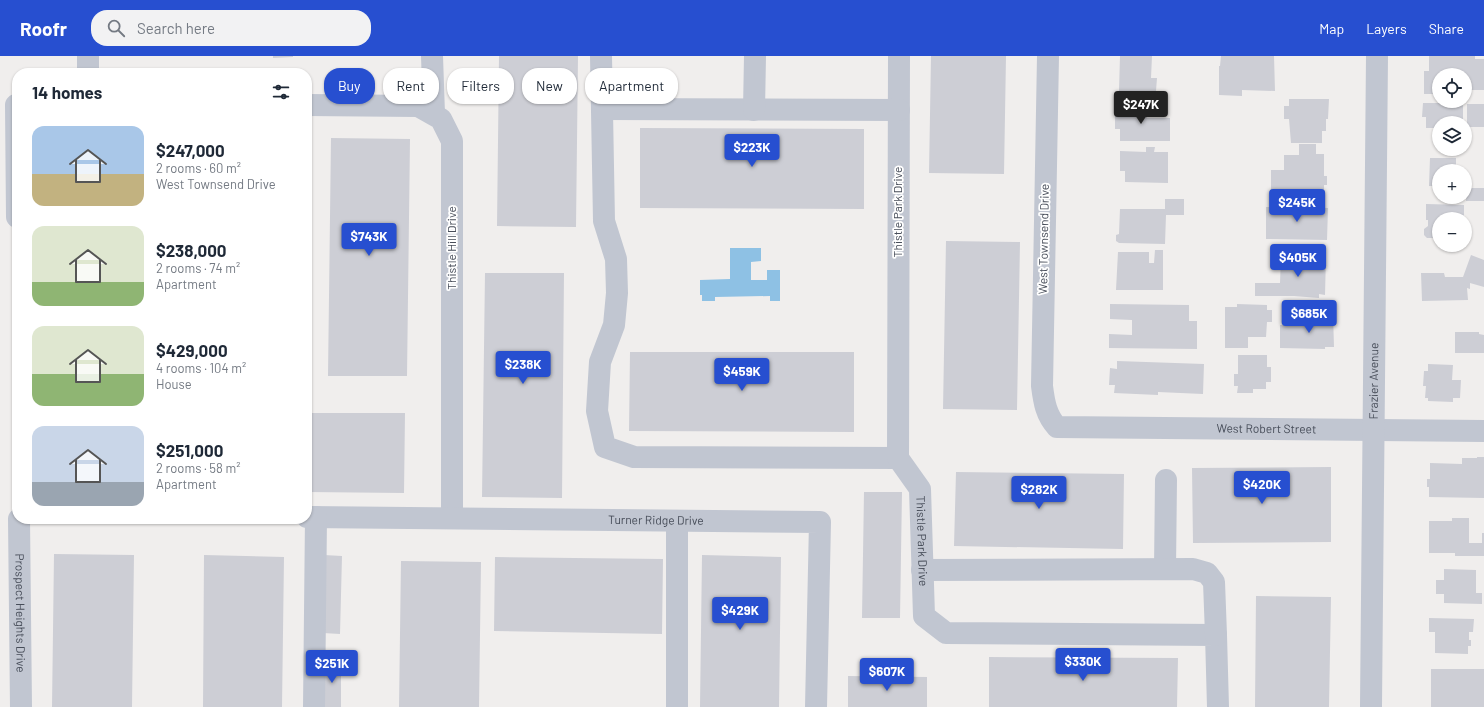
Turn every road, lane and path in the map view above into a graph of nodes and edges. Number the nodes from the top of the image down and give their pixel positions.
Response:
1 (432, 56) edge
2 (601, 56) edge
3 (755, 56) edge
4 (899, 56) edge
5 (1048, 56) edge
6 (1377, 56) edge
7 (312, 105) edge
8 (602, 109) junction
9 (754, 110) junction
10 (899, 110) junction
11 (434, 114) junction
12 (1051, 420) joint
13 (1373, 430) junction
14 (1484, 431) edge
15 (898, 458) junction
16 (1166, 480) dead end
17 (312, 517) edge
18 (452, 518) junction
19 (677, 521) junction
20 (20, 524) edge
21 (1165, 569) junction
22 (922, 570) junction
23 (1216, 635) junction
24 (21, 707) edge
25 (314, 707) edge
26 (677, 707) edge
27 (816, 707) edge
28 (1218, 707) edge
29 (1371, 707) edge

1 - 11 street
2 - 8 street
3 - 9 street
4 - 10 street, Thistle Park Drive
5 - 12 street, West Townsend Drive
6 - 13 street, Frazier Avenue
7 - 11 street, Thistle Hill Drive
8 - 9 street
8 - 15 street
9 - 10 street
10 - 15 street, Thistle Park Drive
11 - 18 street, Thistle Hill Drive
12 - 13 street, West Robert Street
13 - 14 street, West Robert Street
13 - 29 street, Frazier Avenue
15 - 22 street, Thistle Park Drive
16 - 21 street
17 - 18 street, Turner Ridge Drive
17 - 25 street
18 - 19 street, Turner Ridge Drive
19 - 26 street
19 - 27 street, Turner Ridge Drive
20 - 24 street, Prospect Heights Drive
21 - 22 street
21 - 23 street
22 - 23 street, Thistle Park Drive
23 - 28 street

